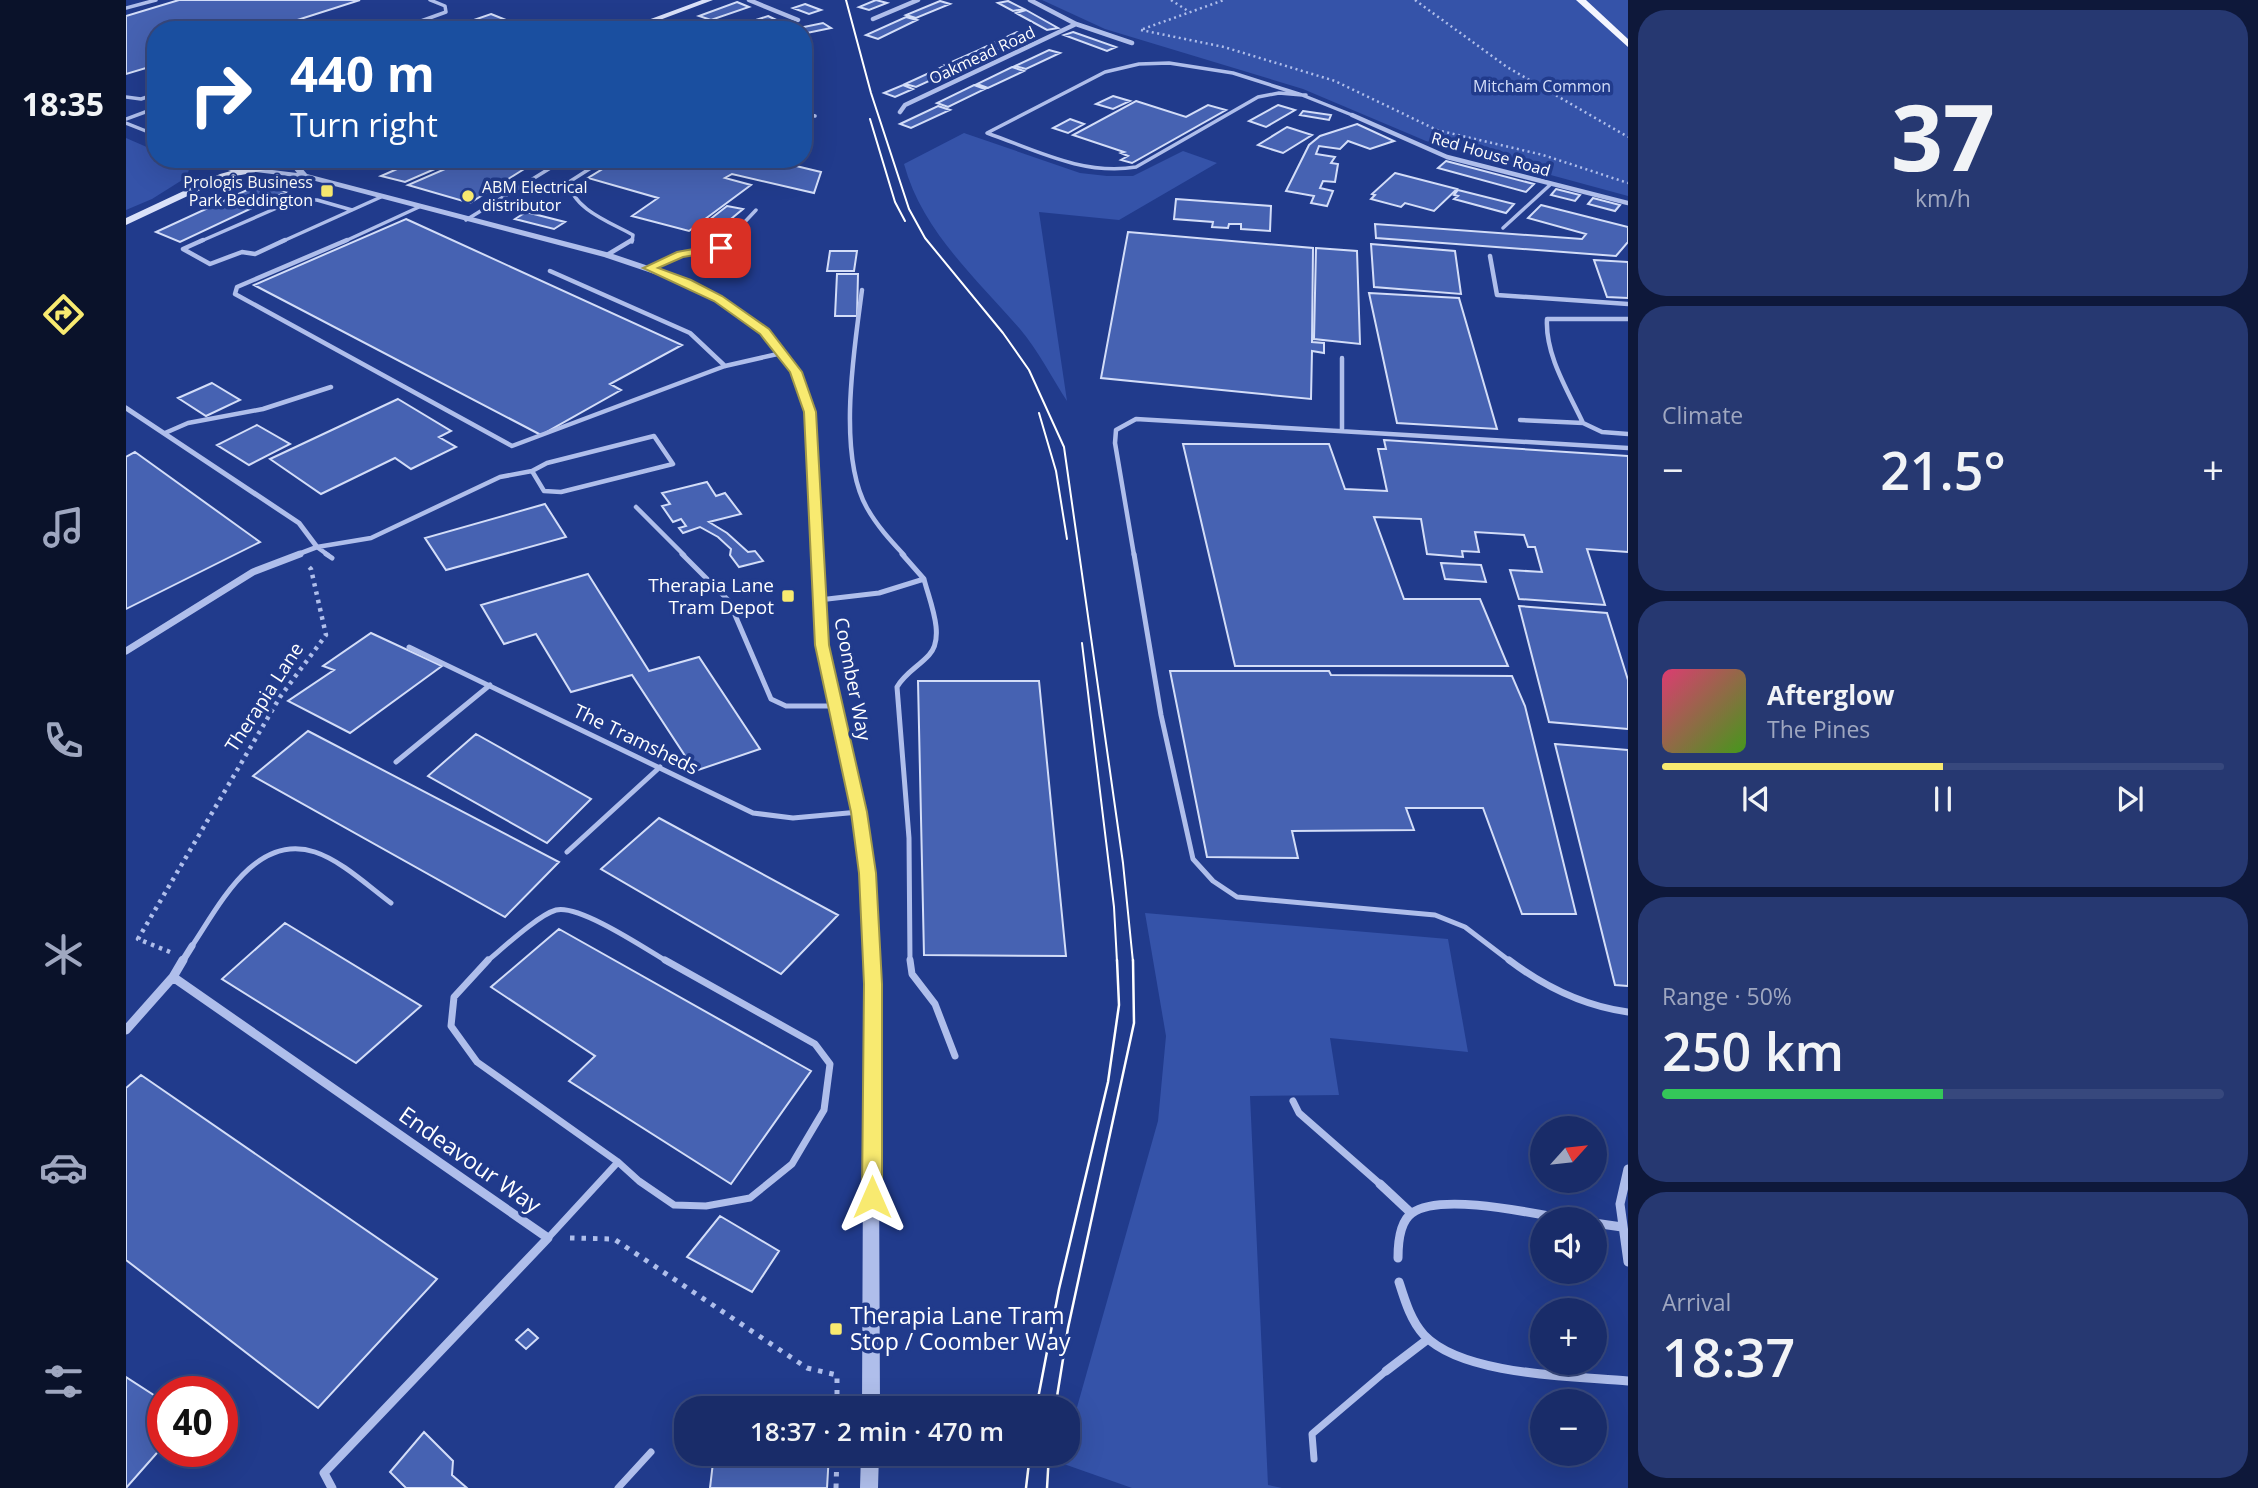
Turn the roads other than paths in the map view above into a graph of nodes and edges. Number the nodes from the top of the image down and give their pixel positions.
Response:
1 (156, 0) edge
2 (430, 0) edge
3 (709, 0) edge
4 (748, 0) edge
5 (918, 0) edge
6 (1030, 0) edge
7 (1581, 0) edge
8 (126, 8) edge
9 (873, 19) dead end
10 (798, 20) dead end
11 (421, 21) edge
12 (650, 21) edge
13 (1076, 24) junction
14 (1132, 43) dead end
15 (1628, 44) edge
16 (1306, 95) junction
17 (126, 97) edge
18 (146, 98) edge
19 (147, 110) edge
20 (900, 112) dead end
21 (1352, 115) joint
22 (126, 121) edge
23 (147, 131) edge
24 (211, 168) edge
25 (231, 168) edge
26 (267, 168) edge
27 (297, 168) edge
28 (550, 168) edge
29 (591, 168) edge
30 (256, 170) junction
31 (243, 171) junction
32 (304, 176) junction
33 (1551, 184) junction
34 (193, 191) junction
35 (382, 197) junction
36 (1628, 203) edge
37 (419, 207) junction
38 (352, 210) junction
39 (756, 210) dead end
40 (466, 220) junction
41 (126, 222) edge
42 (1503, 228) dead end
43 (607, 255) junction
44 (1490, 256) dead end
45 (649, 268) junction
46 (550, 271) dead end
47 (862, 289) dead end
48 (1628, 304) edge
49 (1628, 319) edge
50 (782, 353) junction
51 (1342, 358) dead end
52 (725, 366) junction
53 (331, 387) dead end
54 (126, 408) edge
55 (1520, 421) dead end
56 (1583, 423) junction
57 (1342, 429) junction
58 (164, 433) junction
59 (1628, 434) edge
60 (1628, 447) edge
61 (532, 471) junction
62 (636, 506) dead end
63 (317, 547) junction
64 (332, 558) dead end
65 (924, 579) junction
66 (818, 600) junction
67 (409, 647) dead end
68 (126, 651) edge
69 (490, 685) junction
70 (835, 706) junction
71 (396, 762) dead end
72 (660, 767) junction
73 (859, 812) junction
74 (566, 852) dead end
75 (391, 903) dead end
76 (192, 946) joint
77 (173, 977) junction
78 (1628, 1012) edge
79 (126, 1030) edge
80 (956, 1056) dead end
81 (1293, 1101) dead end
82 (618, 1162) junction
83 (1628, 1169) edge
84 (1380, 1184) joint
85 (1412, 1213) junction
86 (1530, 1214) edge
87 (1607, 1225) edge
88 (1622, 1227) junction
89 (548, 1238) junction
90 (1398, 1258) dead end
91 (1628, 1262) edge
92 (1399, 1282) dead end
93 (1427, 1339) junction
94 (1385, 1371) joint
95 (1628, 1381) edge
96 (871, 1396) edge
97 (651, 1452) dead end
98 (1314, 1460) dead end
99 (870, 1466) edge
100 (332, 1488) edge
101 (618, 1488) edge
102 (869, 1488) edge

1 - 8 lane
2 - 11 lane
3 - 12 main road
4 - 10 street
5 - 9 street
6 - 13 street
7 - 15 main road
13 - 14 street
13 - 20 street, Oakmead Road
16 - 16 lane
16 - 21 lane
17 - 18 lane
19 - 22 lane
21 - 33 street, Red House Road
22 - 23 lane
24 - 34 main road
25 - 31 main road
26 - 30 main road
27 - 32 street
28 - 40 lane
29 - 43 lane
30 - 31 main road
30 - 32 street, Coomber Way
31 - 34 main road
32 - 35 street, Coomber Way
33 - 36 street, Red House Road
33 - 42 lane
34 - 41 main road
35 - 37 street, Coomber Way
35 - 38 lane
37 - 40 street, Coomber Way
37 - 52 lane
38 - 38 lane
39 - 45 lane
40 - 43 street, Coomber Way
43 - 45 street, Coomber Way
44 - 48 lane
45 - 50 street, Coomber Way
46 - 52 lane
47 - 65 lane
49 - 56 lane
50 - 52 lane
50 - 66 street, Coomber Way
51 - 57 lane
53 - 58 lane
54 - 58 street
55 - 56 lane
56 - 59 lane
57 - 60 lane
57 - 78 lane
58 - 63 street
61 - 61 lane
61 - 63 lane
62 - 70 lane
63 - 64 lane
63 - 68 street
65 - 66 lane
65 - 80 lane
66 - 70 street, Coomber Way
67 - 69 lane, The Tramsheds
69 - 71 lane
69 - 72 lane, The Tramsheds
70 - 73 street, Coomber Way
72 - 73 lane, The Tramsheds
72 - 74 lane
73 - 96 street, Coomber Way
75 - 76 lane
76 - 77 street
77 - 79 street
77 - 89 street, Endeavour Way
81 - 84 lane
82 - 82 lane
82 - 89 lane
83 - 88 street
84 - 85 street
85 - 86 street
85 - 90 street
87 - 88 street
88 - 91 street
89 - 100 street, Endeavour Way
92 - 93 street
93 - 94 street
93 - 95 street
94 - 98 lane
97 - 101 lane
99 - 102 street

